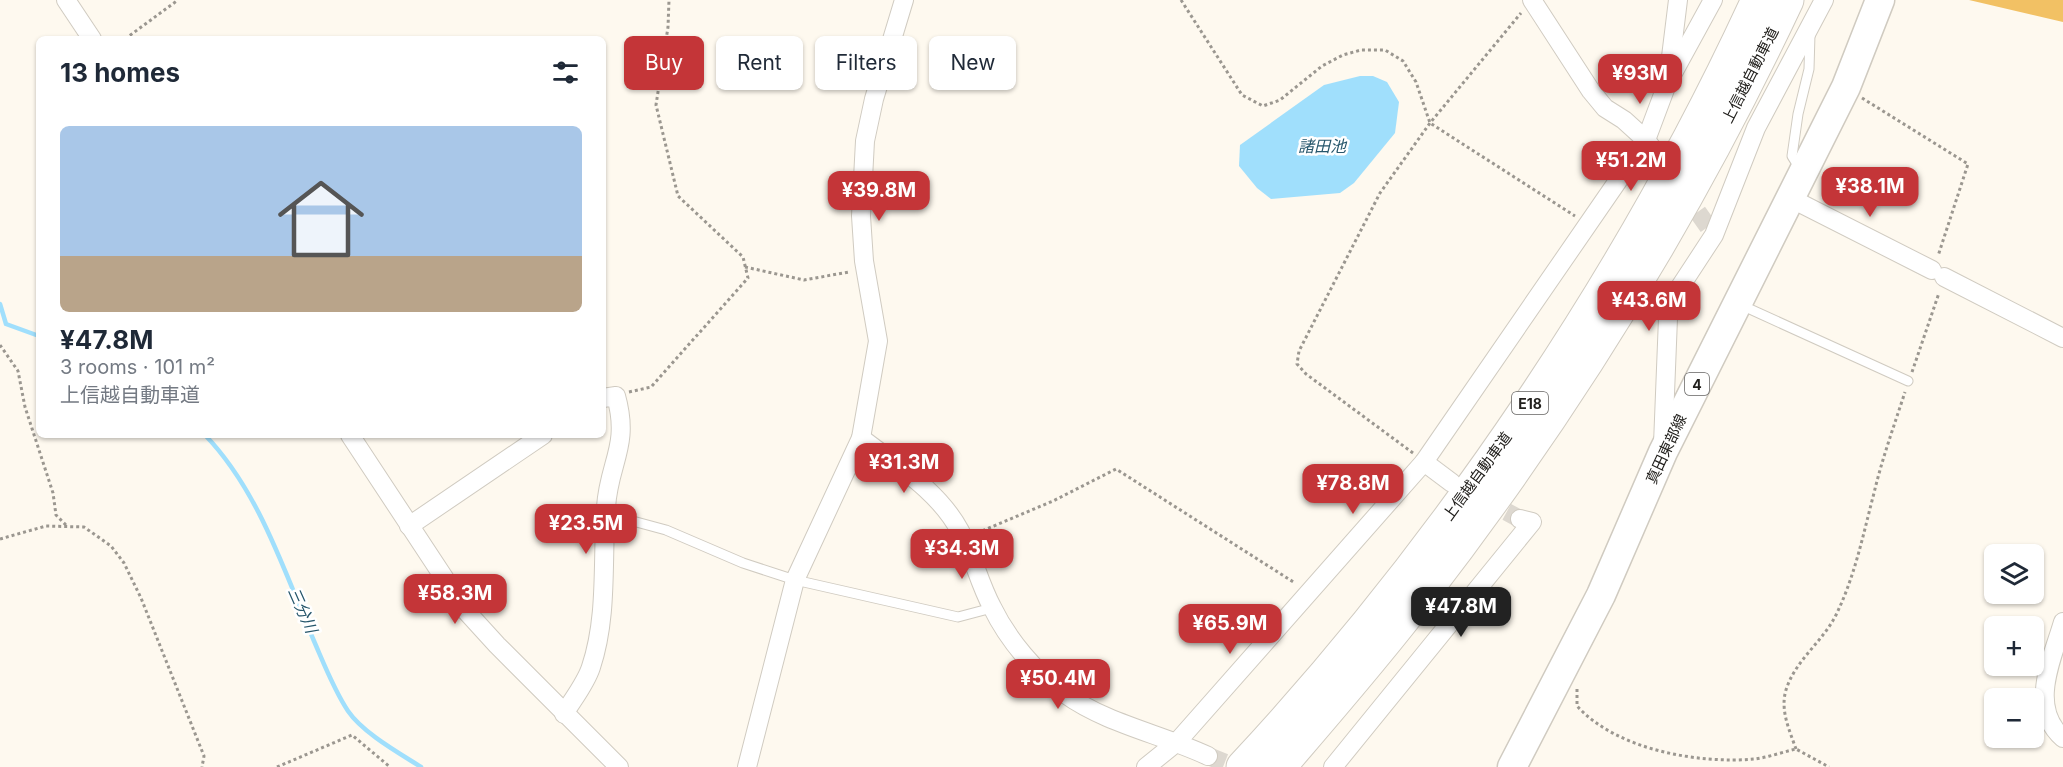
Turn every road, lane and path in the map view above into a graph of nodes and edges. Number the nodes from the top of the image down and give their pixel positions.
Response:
1 (66, 0) edge
2 (178, 0) edge
3 (669, 0) edge
4 (904, 0) edge
5 (1181, 0) edge
6 (1532, 0) edge
7 (1678, 0) edge
8 (1713, 0) edge
9 (1758, 0) edge
10 (1787, 0) edge
11 (1824, 0) edge
12 (1880, 0) edge
13 (1810, 27) junction
14 (90, 36) edge
15 (129, 36) edge
16 (1667, 84) junction
17 (1846, 87) junction
18 (1430, 123) junction
19 (1646, 140) junction
20 (1662, 161) dead end
21 (1796, 186) junction
22 (1587, 224) junction
23 (745, 267) junction
24 (866, 269) junction
25 (1938, 274) junction
26 (1738, 303) junction
27 (2063, 338) edge
28 (0, 345) edge
29 (1908, 381) junction
30 (610, 397) edge
31 (352, 438) edge
32 (539, 438) edge
33 (861, 438) junction
34 (1663, 452) junction
35 (1424, 462) junction
36 (1452, 483) dead end
37 (606, 504) junction
38 (1520, 519) dead end
39 (409, 526) junction
40 (68, 527) junction
41 (0, 539) edge
42 (964, 539) junction
43 (795, 580) junction
44 (1309, 592) junction
45 (992, 608) junction
46 (2063, 622) edge
47 (1577, 686) dead end
48 (564, 714) junction
49 (2063, 738) edge
50 (1177, 742) junction
51 (1796, 749) junction
52 (1208, 756) tunnel mouth
53 (202, 767) edge
54 (277, 767) edge
55 (390, 767) edge
56 (619, 767) edge
57 (747, 767) edge
58 (1146, 767) edge
59 (1243, 767) edge
60 (1279, 767) edge
61 (1333, 767) edge
62 (1512, 767) edge
63 (1829, 767) edge

1 - 14 street
2 - 15 path
3 - 23 path
4 - 24 street
5 - 18 path
6 - 18 path
6 - 19 street
7 - 16 street
8 - 16 street
9 - 59 highway, 上信越自動車道 / E18
10 - 60 highway, 上信越自動車道 / E18
11 - 13 street
12 - 17 main road, 真田東部線 / 4
13 - 21 lane
13 - 34 street
16 - 19 street
17 - 21 main road, 真田東部線 / 4
17 - 25 path
18 - 22 path
18 - 35 path
19 - 20 street
19 - 22 street
21 - 25 street
21 - 26 main road, 真田東部線 / 4
22 - 35 street
23 - 24 path
23 - 30 path
24 - 33 street
25 - 27 street
25 - 29 path
26 - 29 lane
26 - 34 main road, 真田東部線 / 4
28 - 40 path
29 - 51 path
30 - 37 street
31 - 39 street
32 - 39 street
33 - 42 street
33 - 43 street
34 - 62 main road, 真田東部線 / 4
35 - 36 street
35 - 44 street
37 - 43 lane
37 - 48 street
38 - 61 street
39 - 48 street
40 - 41 path
40 - 53 path
42 - 44 path
42 - 45 street
43 - 45 lane
43 - 57 street
44 - 50 street
45 - 50 street
46 - 49 street
47 - 51 path
48 - 56 street
50 - 52 street
50 - 58 street
51 - 63 path
54 - 55 path

